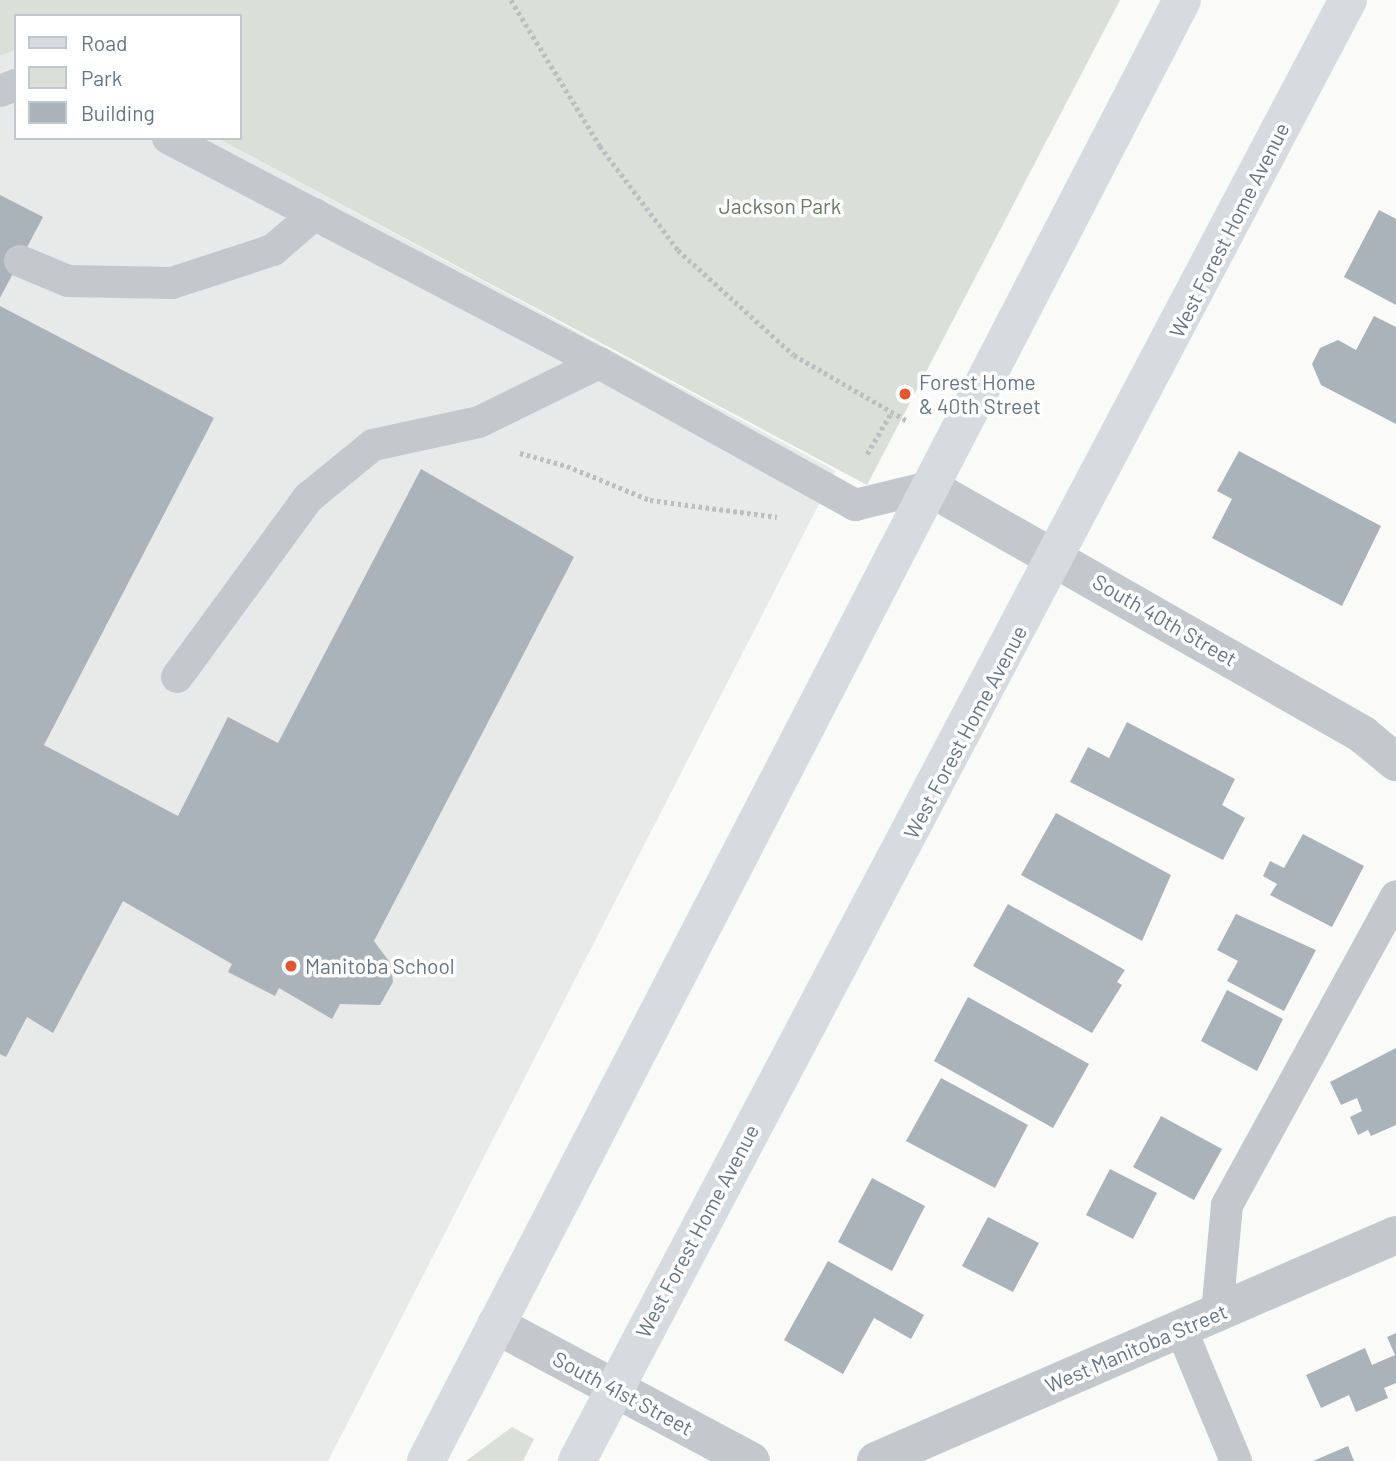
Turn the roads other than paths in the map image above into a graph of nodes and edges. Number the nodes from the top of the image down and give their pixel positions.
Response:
1 (1182, 0) edge
2 (1348, 0) edge
3 (172, 140) edge
4 (315, 214) junction
5 (20, 261) dead end
6 (599, 363) junction
7 (929, 487) junction
8 (1058, 558) junction
9 (177, 677) dead end
10 (1396, 762) edge
11 (1396, 896) edge
12 (1396, 1235) edge
13 (1217, 1313) junction
14 (496, 1325) junction
15 (1181, 1329) junction
16 (613, 1387) junction
17 (426, 1461) edge
18 (577, 1461) edge
19 (751, 1461) edge
20 (876, 1461) edge
21 (1236, 1461) edge

1 - 7 main road
2 - 8 main road, West Forest Home Avenue
3 - 4 lane
4 - 5 lane
4 - 6 lane
6 - 7 lane
6 - 9 lane
7 - 8 street, South 40th Street
7 - 14 main road
8 - 10 street, South 40th Street
8 - 16 main road, West Forest Home Avenue
11 - 13 lane
12 - 13 street, West Manitoba Street
13 - 15 street, West Manitoba Street
14 - 16 street, South 41st Street
14 - 17 main road
15 - 20 street, West Manitoba Street
15 - 21 lane
16 - 18 main road, West Forest Home Avenue
16 - 19 street, South 41st Street

